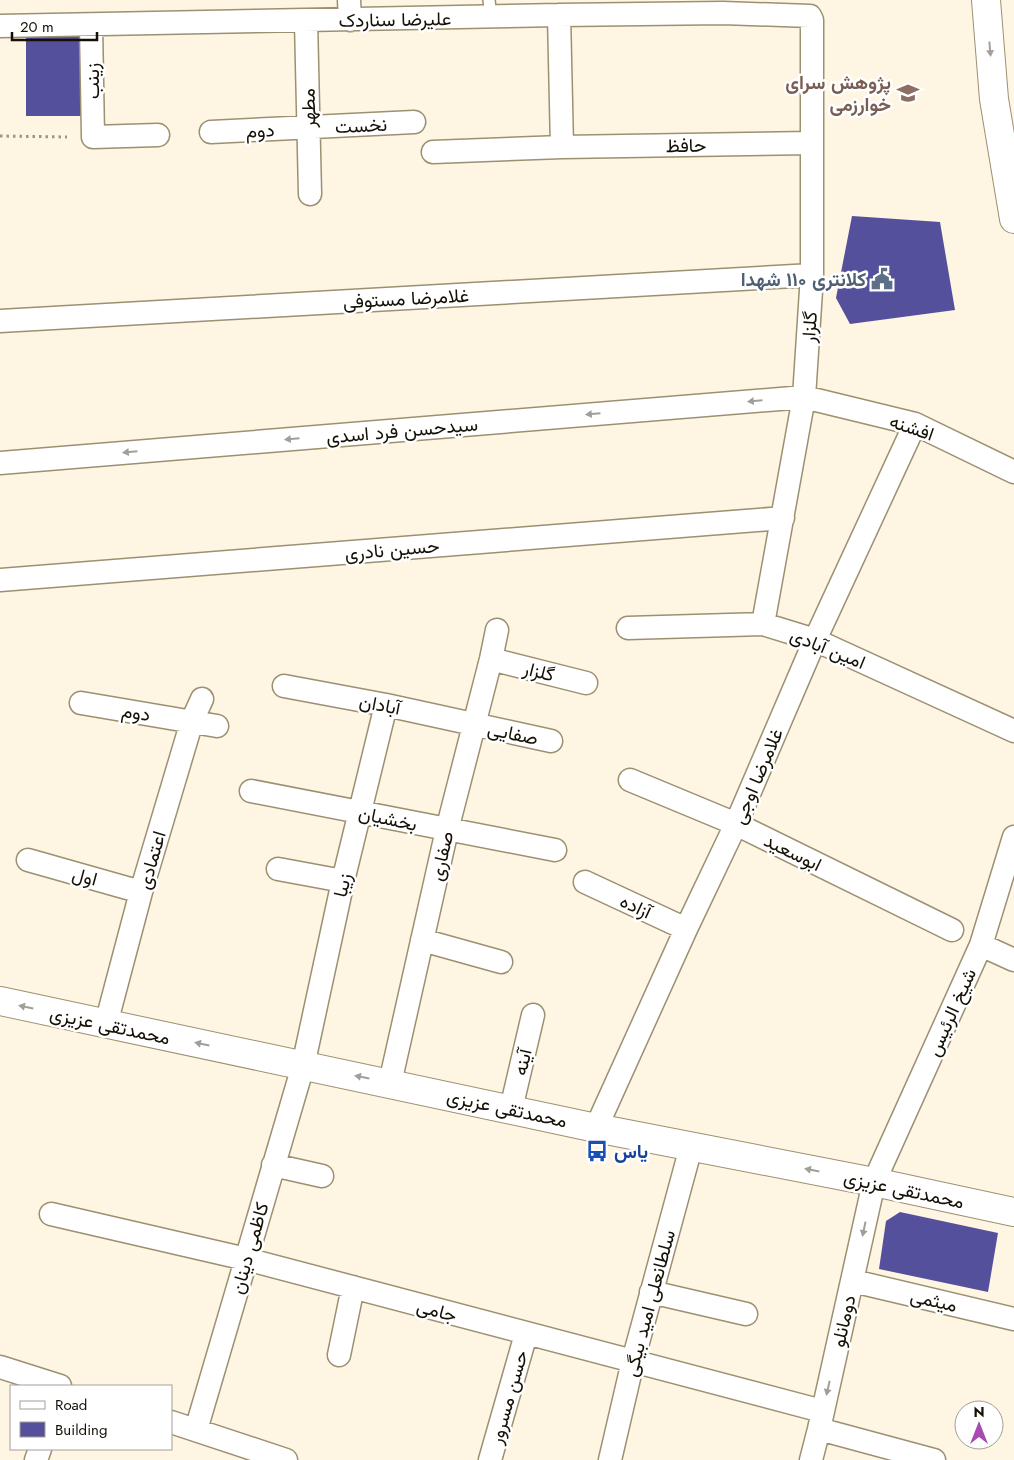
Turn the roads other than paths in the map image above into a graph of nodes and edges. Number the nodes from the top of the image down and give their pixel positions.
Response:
1 (986, 0) edge
2 (723, 7) edge
3 (790, 7) edge
4 (490, 9) edge
5 (349, 10) edge
6 (559, 15) junction
7 (306, 21) junction
8 (91, 25) junction
9 (0, 26) edge
10 (414, 122) dead end
11 (308, 127) junction
12 (211, 132) dead end
13 (158, 136) dead end
14 (811, 143) junction
15 (562, 147) junction
16 (433, 152) dead end
17 (310, 194) dead end
18 (1014, 219) edge
19 (812, 275) junction
20 (0, 320) edge
21 (804, 397) junction
22 (915, 424) junction
23 (0, 463) edge
24 (1014, 472) edge
25 (783, 518) junction
26 (0, 580) edge
27 (763, 624) junction
28 (628, 628) dead end
29 (497, 630) dead end
30 (815, 640) junction
31 (491, 659) junction
32 (586, 683) dead end
33 (284, 686) dead end
34 (202, 699) dead end
35 (81, 703) dead end
36 (386, 704) junction
37 (192, 721) junction
38 (474, 724) junction
39 (217, 726) dead end
40 (1014, 731) edge
41 (551, 741) dead end
42 (630, 780) dead end
43 (251, 791) dead end
44 (359, 812) junction
45 (736, 824) junction
46 (447, 830) junction
47 (1014, 837) edge
48 (555, 850) dead end
49 (28, 860) dead end
50 (278, 869) dead end
51 (343, 881) junction
52 (585, 882) dead end
53 (141, 892) junction
54 (686, 929) junction
55 (952, 930) dead end
56 (422, 940) junction
57 (981, 945) junction
58 (1014, 960) edge
59 (501, 962) dead end
60 (0, 1001) edge
61 (533, 1015) dead end
62 (106, 1024) junction
63 (303, 1066) junction
64 (390, 1083) junction
65 (511, 1109) junction
66 (596, 1128) junction
67 (691, 1147) junction
68 (273, 1165) junction
69 (322, 1176) dead end
70 (874, 1182) junction
71 (1014, 1212) edge
72 (50, 1214) dead end
73 (246, 1259) junction
74 (853, 1281) junction
75 (353, 1287) junction
76 (651, 1292) junction
77 (746, 1314) dead end
78 (1014, 1319) edge
79 (526, 1334) junction
80 (339, 1355) dead end
81 (633, 1361) junction
82 (0, 1367) edge
83 (56, 1385) edge
84 (821, 1420) junction
85 (172, 1422) edge
86 (196, 1430) junction
87 (241, 1453) edge
88 (286, 1460) edge
89 (490, 1460) edge
90 (610, 1460) edge
91 (811, 1460) edge
92 (934, 1460) edge

1 -> 18 main road
2 - 3 street, علیرضا سناردک
2 - 6 street, علیرضا سناردک
3 - 14 street, گلزار
4 - 5 street, علیرضا سناردک
4 - 6 street, علیرضا سناردک
5 - 7 street, علیرضا سناردک
6 - 15 street
7 - 8 street, علیرضا سناردک
7 - 11 street, مطهر
8 - 9 street, علیرضا سناردک
8 - 13 street, زینب
10 - 11 street, نخست
11 - 12 street, دوم
11 - 17 street, مطهر
14 - 15 street, حافظ
14 - 19 street, گلزار
15 - 16 street, حافظ
19 - 20 street, غلامرضا مستوفی
19 - 21 street, گلزار
21 - 22 street, افشنه
21 -> 23 street, سیدحسن فرد اسدی
21 - 25 street, گلزار
22 - 24 street, افشنه
22 - 30 street, غلامرضا اوجی
25 - 26 street, حسین نادری
25 - 27 street, گلزار
27 - 28 street, امین آبادی
27 - 30 street, امین آبادی
29 - 31 street, صفاری
30 - 40 street, امین آبادی
30 - 45 street, غلامرضا اوجی
31 - 32 street, گلزار
31 - 38 street, صفاری
33 - 36 street, آبادان
34 - 37 street, اعتمادی
35 - 37 street, دوم
36 - 38 street, آبادان
36 - 44 street, زیبا
37 - 39 street, دوم
37 - 53 street, اعتمادی
38 - 41 street, صفایی
38 - 46 street, صفاری
42 - 45 street, ابوسعید
43 - 44 street, بخشیان
44 - 46 street, بخشیان
44 - 51 street, زیبا
45 - 54 street, غلامرضا اوجی
45 - 55 street, ابوسعید
46 - 48 street, بخشیان
46 - 56 street, صفاری
47 - 57 street, شیخ الرئیس
49 - 53 street, اول
50 - 51 street
51 - 63 street, زیبا
52 - 54 street, آزاده
53 - 62 street, اعتمادی
54 - 66 street, غلامرضا اوجی
56 - 59 street
56 - 64 street, صفاری
57 - 58 street
57 - 70 street, شیخ الرئیس
62 -> 60 main road, محمدتقی عزیزی
61 - 65 street, آینه
63 -> 62 main road, محمدتقی عزیزی
64 -> 63 main road, محمدتقی عزیزی
63 - 68 street, کاظمی دینان
64 - 65 main road, محمدتقی عزیزی
65 - 66 main road, محمدتقی عزیزی
66 - 67 main road, محمدتقی عزیزی
70 -> 67 main road, محمدتقی عزیزی
67 - 76 street, سلطانعلی امید بیگی
68 - 69 street
68 - 73 street, کاظمی دینان
70 - 71 main road, محمدتقی عزیزی
70 -> 74 street, دومانلو
72 - 73 street, جامی
73 - 75 street, جامی
73 - 86 street, کاظمی دینان
74 - 78 street, میثمی
74 -> 84 street, دومانلو
75 - 79 street, جامی
75 - 80 street
76 - 77 street
76 - 81 street, سلطانعلی امید بیگی
79 - 81 street, جامی
79 - 89 street, حسن مسرور
81 - 84 street, جامی
81 - 90 street, سلطانعلی امید بیگی
82 - 83 street
84 - 91 street, دومانلو
84 - 92 street, جامی
85 - 86 street
86 - 87 street
87 - 88 street

